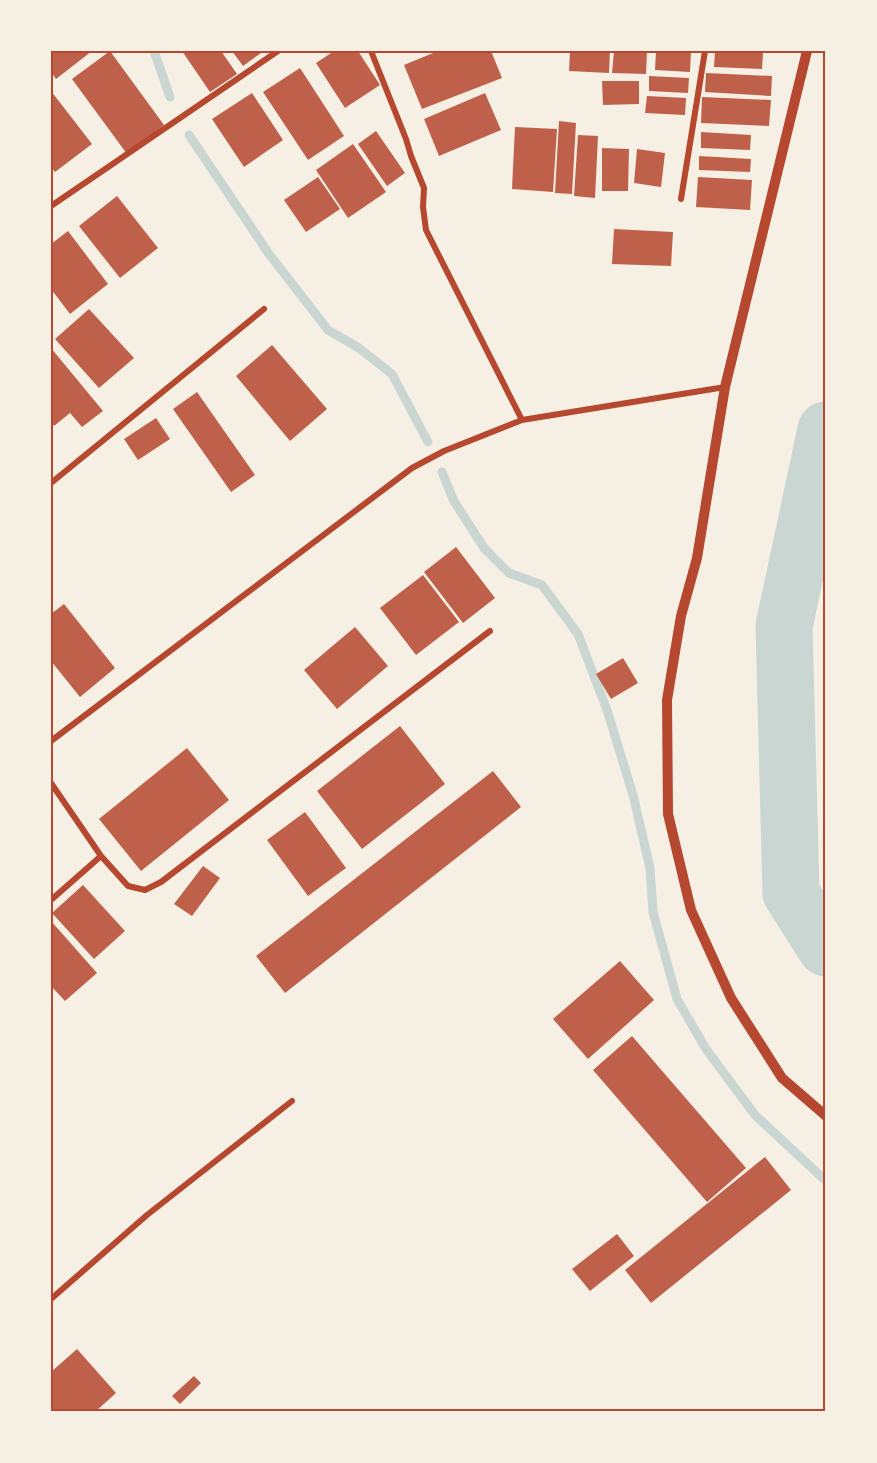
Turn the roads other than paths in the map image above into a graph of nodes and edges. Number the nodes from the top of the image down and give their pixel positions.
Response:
1 (278, 51) edge
2 (371, 51) edge
3 (705, 51) edge
4 (807, 51) edge
5 (681, 199) dead end
6 (51, 206) edge
7 (264, 309) dead end
8 (726, 387) junction
9 (522, 420) junction
10 (51, 483) edge
11 (489, 631) dead end
12 (51, 741) edge
13 (51, 783) edge
14 (101, 856) junction
15 (51, 900) edge
16 (292, 1101) dead end
17 (826, 1116) edge
18 (51, 1299) edge

1 - 6 street
2 - 9 street
3 - 5 street
4 - 8 street
7 - 10 street
8 - 9 street
8 - 17 street
9 - 12 street
11 - 14 street
13 - 14 street
14 - 15 street
16 - 18 street

